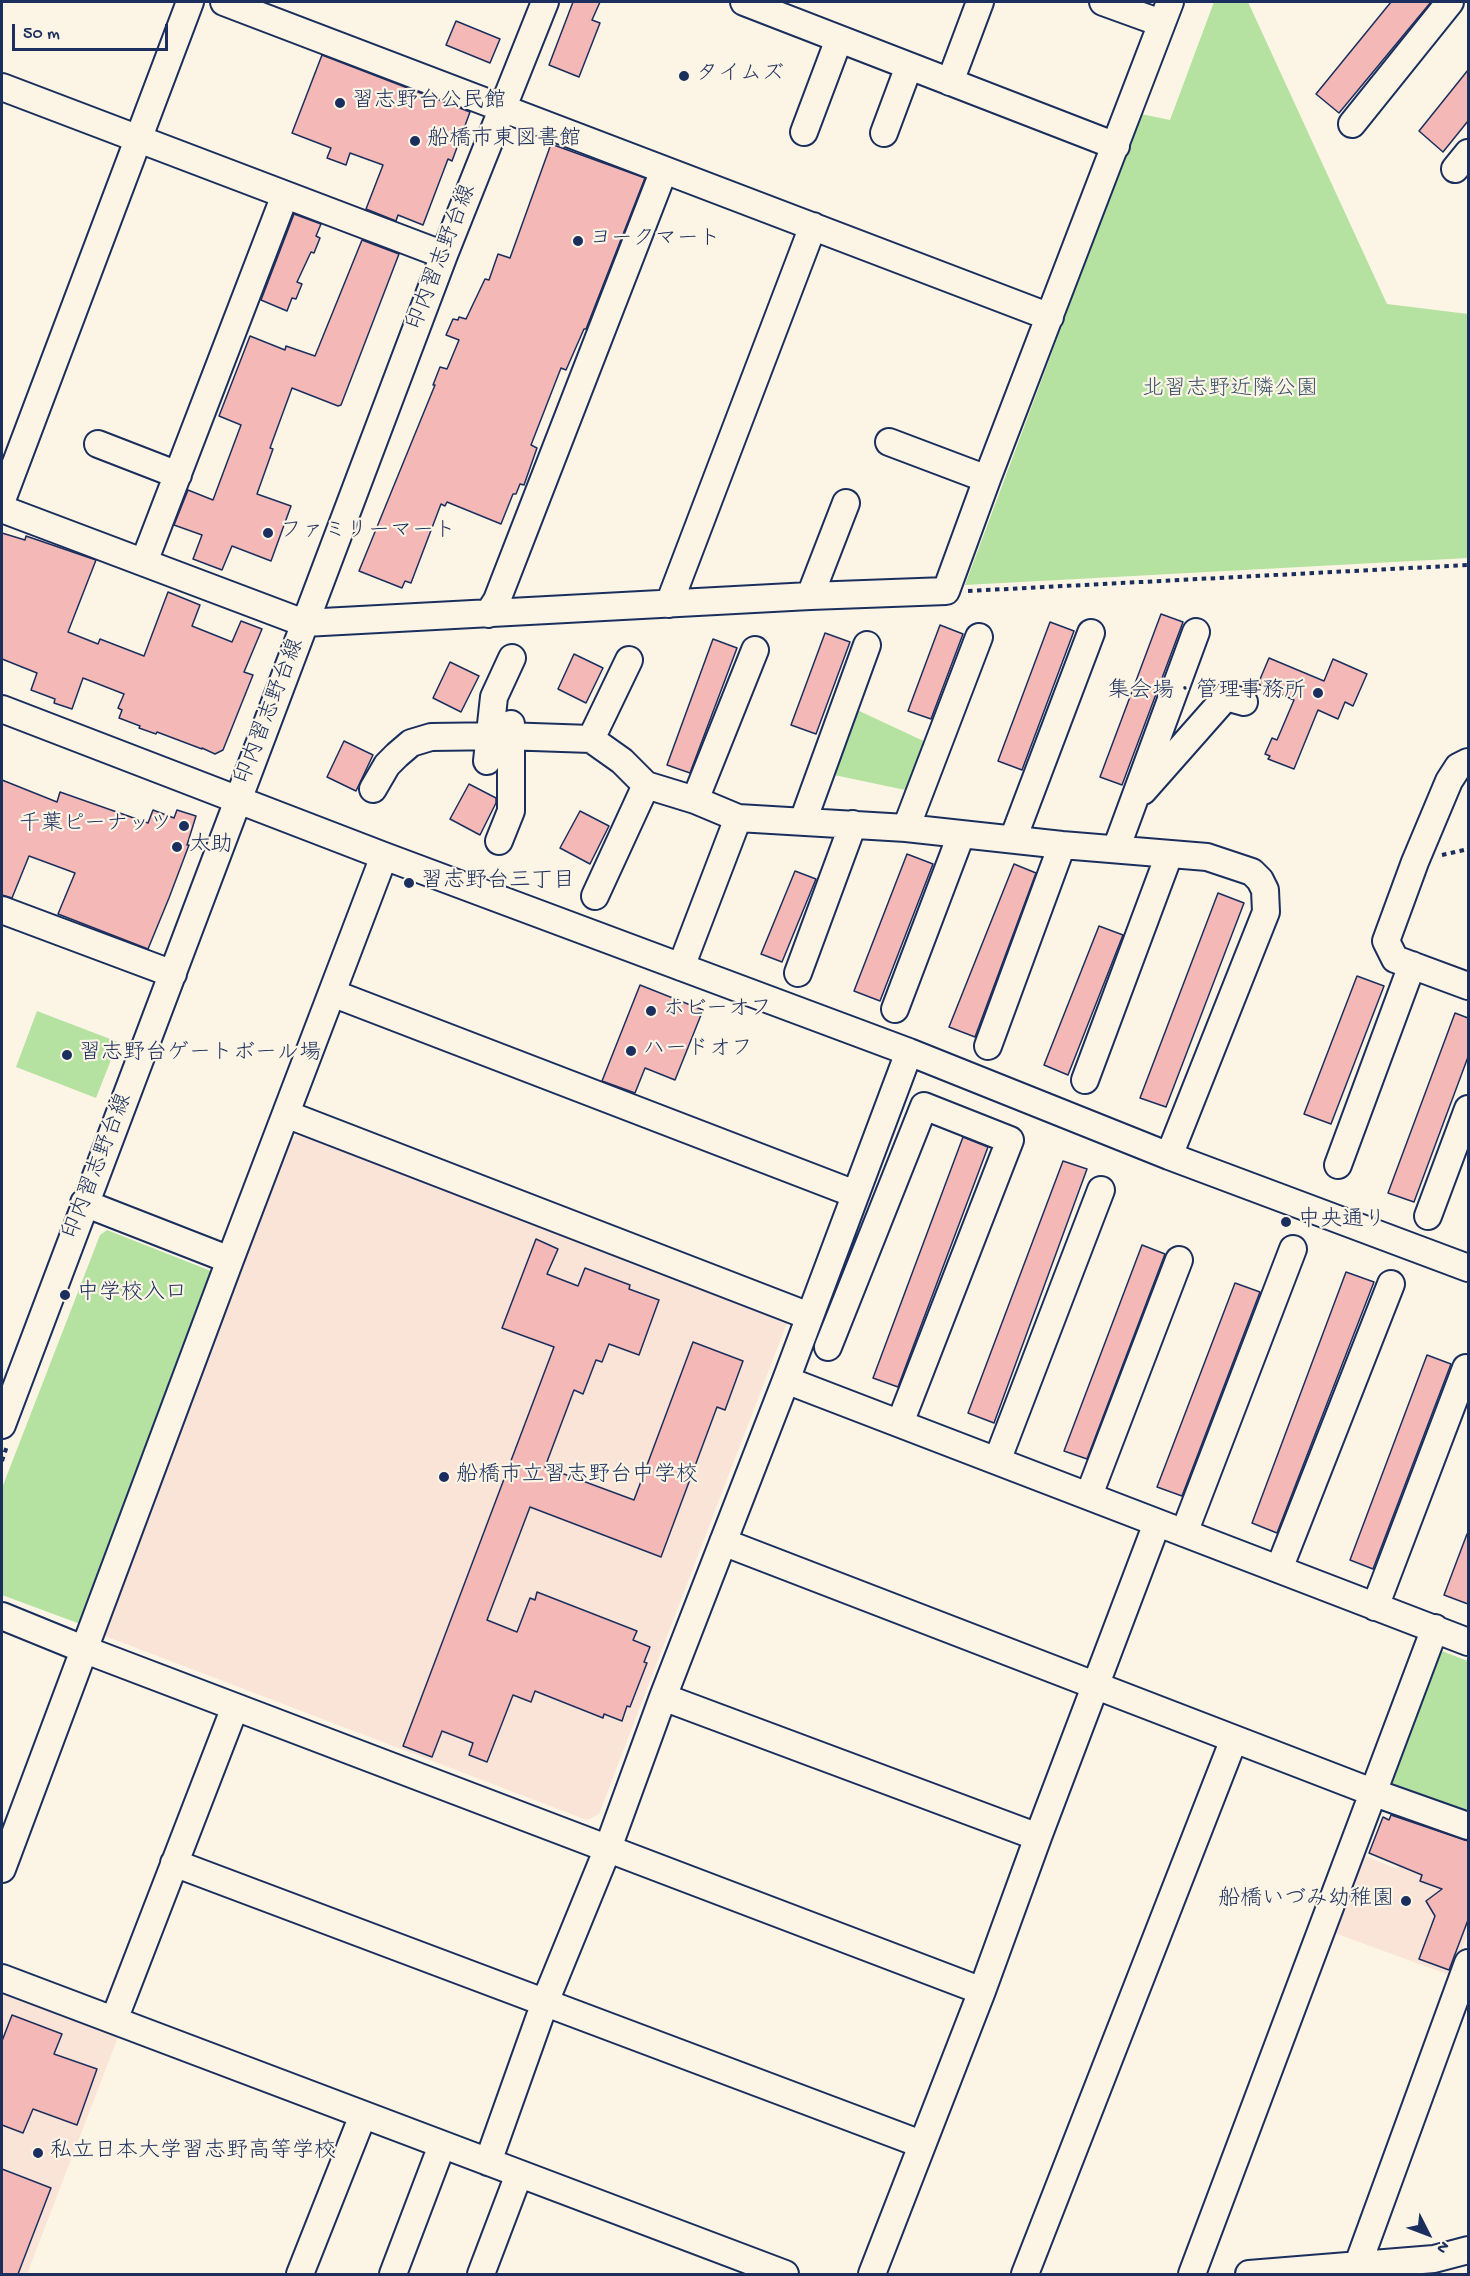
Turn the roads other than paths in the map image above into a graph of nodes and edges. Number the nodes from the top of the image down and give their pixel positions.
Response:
1 (190, 2) edge
2 (224, 2) edge
3 (545, 2) edge
4 (744, 2) edge
5 (980, 2) edge
6 (1103, 2) edge
7 (1450, 2) edge
8 (283, 12) edge
9 (1166, 12) edge
10 (839, 39) junction
11 (909, 66) junction
12 (950, 82) junction
13 (2, 87) edge
14 (502, 108) junction
15 (1352, 123) dead end
16 (804, 132) dead end
17 (884, 133) dead end
18 (137, 138) junction
19 (1116, 146) junction
20 (664, 170) junction
21 (285, 195) junction
22 (813, 226) junction
23 (444, 255) junction
24 (1050, 317) junction
25 (889, 442) dead end
26 (98, 444) dead end
27 (178, 475) junction
28 (987, 480) junction
29 (2, 500) edge
30 (846, 503) dead end
31 (2, 509) edge
32 (144, 562) junction
33 (810, 596) junction
34 (669, 604) junction
35 (488, 614) junction
36 (304, 623) junction
37 (1196, 632) dead end
38 (1091, 633) dead end
39 (979, 637) dead end
40 (867, 645) dead end
41 (755, 651) dead end
42 (512, 658) dead end
43 (629, 660) dead end
44 (1244, 702) dead end
45 (2, 709) edge
46 (591, 739) junction
47 (499, 740) junction
48 (1468, 762) edge
49 (646, 785) junction
50 (374, 789) dead end
51 (237, 800) junction
52 (695, 800) junction
53 (1133, 803) junction
54 (738, 818) junction
55 (803, 821) junction
56 (853, 824) junction
57 (906, 828) junction
58 (961, 835) junction
59 (1013, 839) junction
60 (499, 841) dead end
61 (1062, 845) junction
62 (1116, 849) junction
63 (1169, 855) junction
64 (384, 856) junction
65 (595, 896) dead end
66 (2, 913) edge
67 (1412, 965) junction
68 (681, 967) junction
69 (798, 973) dead end
70 (173, 974) junction
71 (1467, 982) edge
72 (332, 993) junction
73 (895, 1009) dead end
74 (988, 1046) dead end
75 (909, 1052) junction
76 (1085, 1080) dead end
77 (1468, 1109) edge
78 (286, 1114) junction
79 (1169, 1156) junction
80 (1338, 1165) dead end
81 (1101, 1190) dead end
82 (855, 1194) junction
83 (84, 1203) junction
84 (1428, 1216) dead end
85 (1293, 1248) dead end
86 (230, 1260) junction
87 (1179, 1260) dead end
88 (1468, 1268) edge
89 (1391, 1284) dead end
90 (809, 1316) junction
91 (828, 1347) dead end
92 (1466, 1368) dead end
93 (786, 1380) junction
94 (900, 1423) junction
95 (2, 1425) edge
96 (997, 1461) junction
97 (1089, 1495) junction
98 (1157, 1523) junction
99 (1184, 1533) junction
100 (723, 1542) junction
101 (1279, 1569) junction
102 (1375, 1607) junction
103 (2, 1616) edge
104 (1435, 1628) junction
105 (1468, 1641) edge
106 (83, 1649) junction
107 (1096, 1684) junction
108 (663, 1697) junction
109 (236, 1707) junction
110 (1234, 1739) junction
111 (1372, 1792) junction
112 (1468, 1826) edge
113 (1038, 1837) junction
114 (608, 1848) junction
115 (174, 1863) junction
116 (2, 1869) edge
117 (1468, 1963) edge
118 (2, 1978) edge
119 (982, 1991) junction
120 (545, 2001) junction
121 (114, 2020) junction
122 (363, 2115) junction
123 (921, 2144) junction
124 (442, 2145) junction
125 (488, 2162) junction
126 (519, 2174) junction
127 (1468, 2250) edge
128 (1357, 2267) junction
129 (1435, 2267) edge
130 (300, 2274) edge
131 (393, 2274) edge
132 (482, 2274) edge
133 (785, 2274) edge
134 (872, 2274) edge
135 (1026, 2274) edge
136 (1192, 2274) edge
137 (1249, 2274) edge

1 - 18 street
2 - 8 street
3 - 14 street, 印内習志野台線
4 - 10 street
5 - 12 street
6 - 9 street
7 - 15 street
8 - 14 street
9 - 19 street
10 - 11 street
10 - 16 street
11 - 12 street
11 - 17 street
12 - 19 street
13 - 18 street
14 - 20 street
14 - 23 street, 印内習志野台線
18 - 21 street
18 - 29 street
19 - 24 street
20 - 22 street
20 - 35 street
21 - 23 street
21 - 27 street
22 - 24 street
22 - 34 street
23 - 36 street, 印内習志野台線
24 - 28 street
25 - 28 street
26 - 27 street
27 - 32 street
28 - 33 street
30 - 33 street
31 - 32 street
32 - 36 street
33 - 34 street
34 - 35 street
35 - 36 street
36 - 51 street, 印内習志野台線
37 - 53 street
38 - 59 street
39 - 57 street
40 - 55 street
41 - 52 street
42 - 47 street
43 - 46 street
44 - 53 street
45 - 51 street
46 - 47 street
46 - 49 street
47 - 50 street
47 - 60 street
48 - 67 street
49 - 52 street
49 - 65 street
51 - 64 street
51 - 70 street, 印内習志野台線
52 - 54 street
53 - 62 street
54 - 55 street
54 - 68 street
55 - 56 street
56 - 57 street
56 - 69 street
57 - 58 street
58 - 59 street
58 - 73 street
59 - 61 street
61 - 62 street
61 - 74 street
62 - 63 street
63 - 76 street
63 - 79 street
64 - 68 street
64 - 72 street
66 - 70 street
67 - 71 street
67 - 80 street
68 - 75 street
70 - 83 street, 印内習志野台線
72 - 78 street
72 - 82 street
75 - 79 street
75 - 82 street
77 - 84 street
78 - 86 street
78 - 90 street
79 - 88 street
81 - 96 street
82 - 90 street
83 - 86 street
83 - 95 street, 印内習志野台線
85 - 99 street
86 - 106 street
87 - 97 street
89 - 101 street
90 - 93 street
91 - 94 street
92 - 102 street
93 - 94 street
93 - 100 street
94 - 96 street
96 - 97 street
97 - 98 street
98 - 99 street
98 - 107 street
99 - 101 street
100 - 107 street
100 - 108 street
101 - 102 street
102 - 104 street
103 - 106 street
104 - 105 street
104 - 111 street
106 - 109 street
106 - 116 street
107 - 110 street
107 - 113 street
108 - 113 street
108 - 114 street
109 - 114 street
109 - 115 street
110 - 111 street
110 - 135 street
111 - 112 street
111 - 136 street
113 - 119 street
114 - 119 street
114 - 120 street
115 - 120 street
115 - 121 street
117 - 128 street
118 - 121 street
119 - 123 street
120 - 123 street
120 - 125 street
121 - 122 street
122 - 124 street
122 - 130 street
123 - 134 street
124 - 125 street
124 - 131 street
125 - 126 street
126 - 132 street
126 - 133 street
127 - 129 street
128 - 129 street
128 - 137 street

